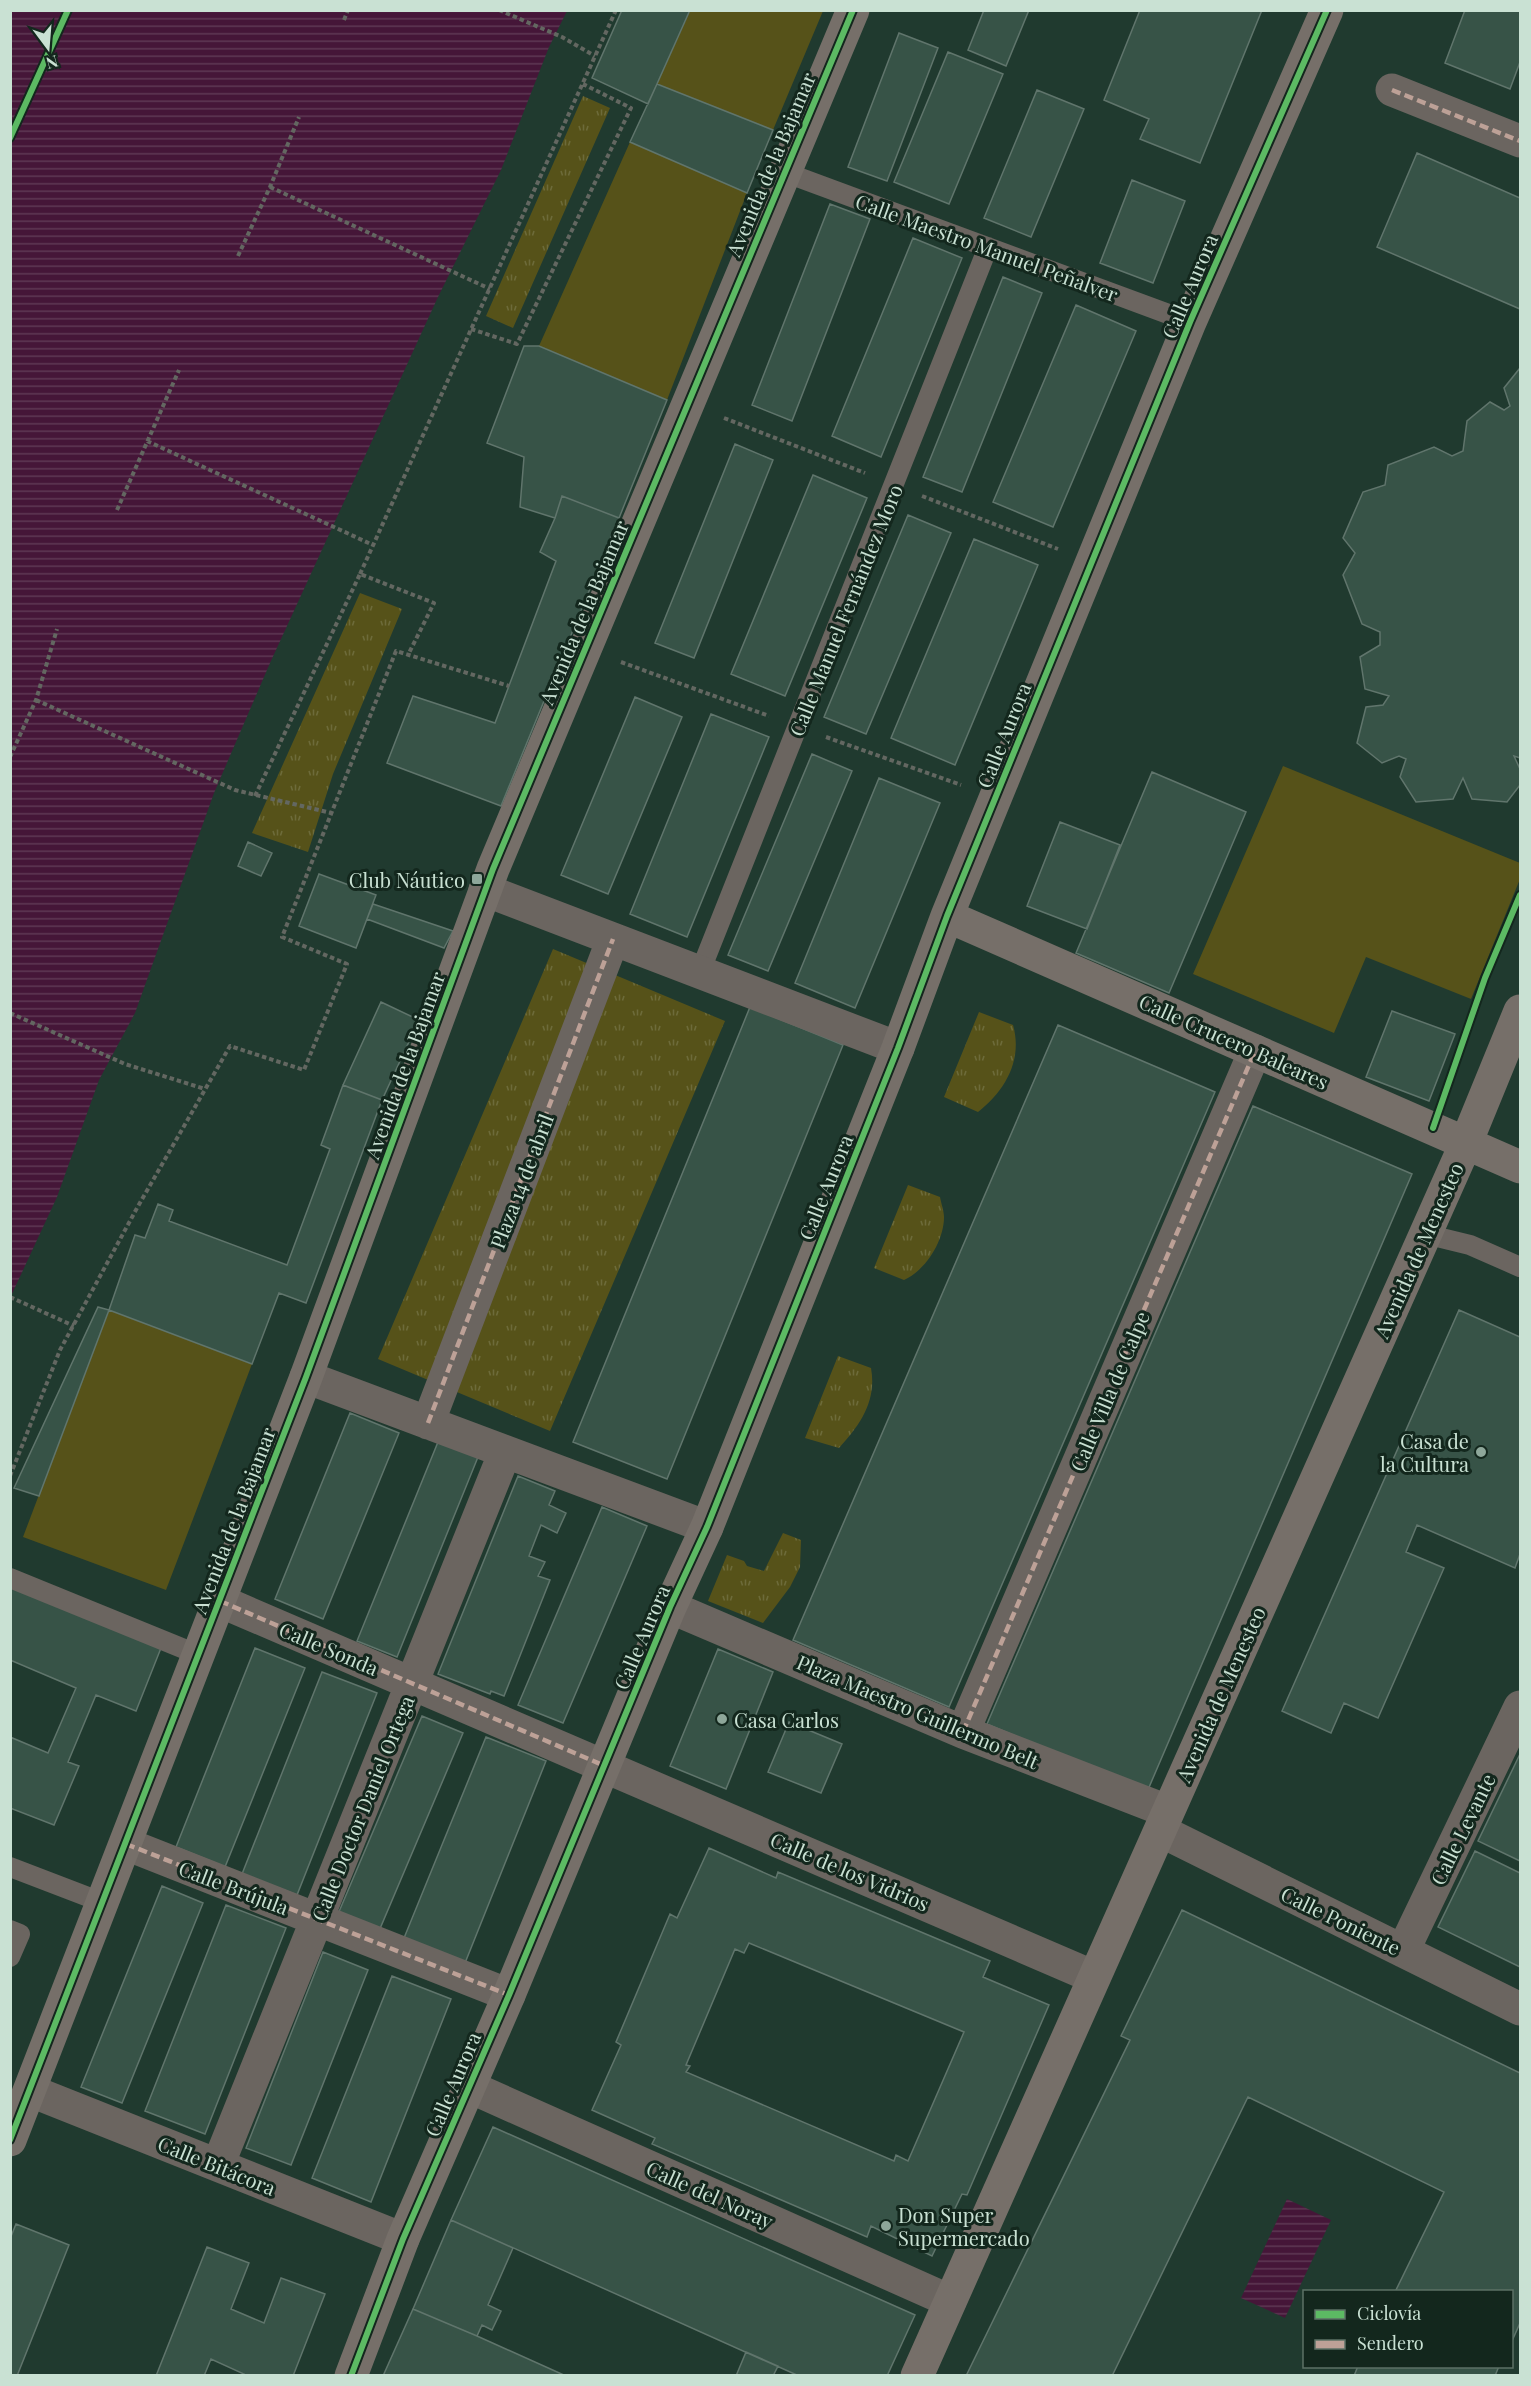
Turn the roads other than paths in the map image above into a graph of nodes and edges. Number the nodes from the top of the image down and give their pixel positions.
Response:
1 (853, 10) edge
2 (1327, 10) edge
3 (1392, 90) dead end
4 (1521, 141) edge
5 (784, 172) junction
6 (988, 247) junction
7 (1190, 322) junction
8 (485, 890) junction
9 (947, 916) junction
10 (613, 939) junction
11 (700, 972) junction
12 (1521, 1011) edge
13 (898, 1048) junction
14 (1255, 1051) junction
15 (1466, 1143) junction
16 (1521, 1167) edge
17 (1425, 1234) junction
18 (1521, 1267) edge
19 (306, 1377) junction
20 (428, 1423) junction
21 (505, 1452) junction
22 (707, 1527) junction
23 (10, 1578) edge
24 (220, 1601) junction
25 (670, 1607) junction
26 (199, 1655) junction
27 (412, 1684) junction
28 (1521, 1707) edge
29 (963, 1731) junction
30 (605, 1766) junction
31 (1164, 1821) junction
32 (126, 1844) junction
33 (10, 1867) edge
34 (104, 1903) junction
35 (318, 1919) junction
36 (10, 1930) edge
37 (1403, 1951) junction
38 (10, 1957) edge
39 (1094, 1977) junction
40 (509, 1995) junction
41 (1521, 2009) edge
42 (470, 2087) junction
43 (31, 2091) junction
44 (10, 2140) edge
45 (218, 2165) junction
46 (403, 2239) junction
47 (950, 2301) junction
48 (351, 2376) edge
49 (917, 2376) edge

1 - 5 street, Avenida de la Bajamar
2 - 7 street, Calle Aurora
3 - 4 street
5 - 6 lane, Calle Maestro Manuel Peñalver
5 - 8 street, Avenida de la Bajamar
6 - 7 lane, Calle Maestro Manuel Peñalver
6 - 11 lane, Calle Manuel Fernández Moro
7 - 9 street, Calle Aurora
8 - 10 street
8 - 19 street, Avenida de la Bajamar
9 - 13 street, Calle Aurora
9 - 14 street, Calle Crucero Baleares
10 - 11 street
10 - 20 street, Plaza 14 de abril
11 - 13 street
12 - 15 street, Avenida de Menesteo
13 - 22 street, Calle Aurora
14 - 15 street, Calle Crucero Baleares
14 - 29 street, Calle Villa de Calpe
15 - 16 street, Calle Crucero Baleares
15 - 17 street, Avenida de Menesteo
17 - 18 lane
17 - 31 street, Avenida de Menesteo
19 - 20 street
19 - 24 street, Avenida de la Bajamar
20 - 21 street
21 - 22 street
21 - 27 street, Calle Doctor Daniel Ortega
22 - 25 street, Calle Aurora
23 - 26 lane
24 - 26 street, Avenida de la Bajamar
24 - 27 street, Calle Sonda
25 - 29 street, Plaza Maestro Guillermo Belt
25 - 30 street, Calle Aurora
26 - 32 street, Avenida de la Bajamar
27 - 30 street, Calle Sonda
27 - 35 street, Calle Doctor Daniel Ortega
28 - 37 street, Calle Levante
29 - 31 street, Plaza Maestro Guillermo Belt
30 - 39 street, Calle de los Vidrios
30 - 40 street, Calle Aurora
31 - 37 street, Calle Poniente
31 - 39 street, Avenida de Menesteo
32 - 34 street, Avenida de la Bajamar
32 - 35 street, Calle Brújula
33 - 34 lane
34 - 43 street, Avenida de la Bajamar
35 - 40 street, Calle Brújula
35 - 45 street, Calle Doctor Daniel Ortega
36 - 38 lane
37 - 41 street, Calle Poniente
39 - 47 street, Avenida de Menesteo
40 - 42 street, Calle Aurora
42 - 46 street, Calle Aurora
42 - 47 street, Calle del Noray
43 - 44 street, Avenida de la Bajamar
43 - 45 street, Calle Bitácora
45 - 46 street, Calle Bitácora
46 - 48 street, Calle Aurora
47 - 49 street, Avenida de Menesteo

